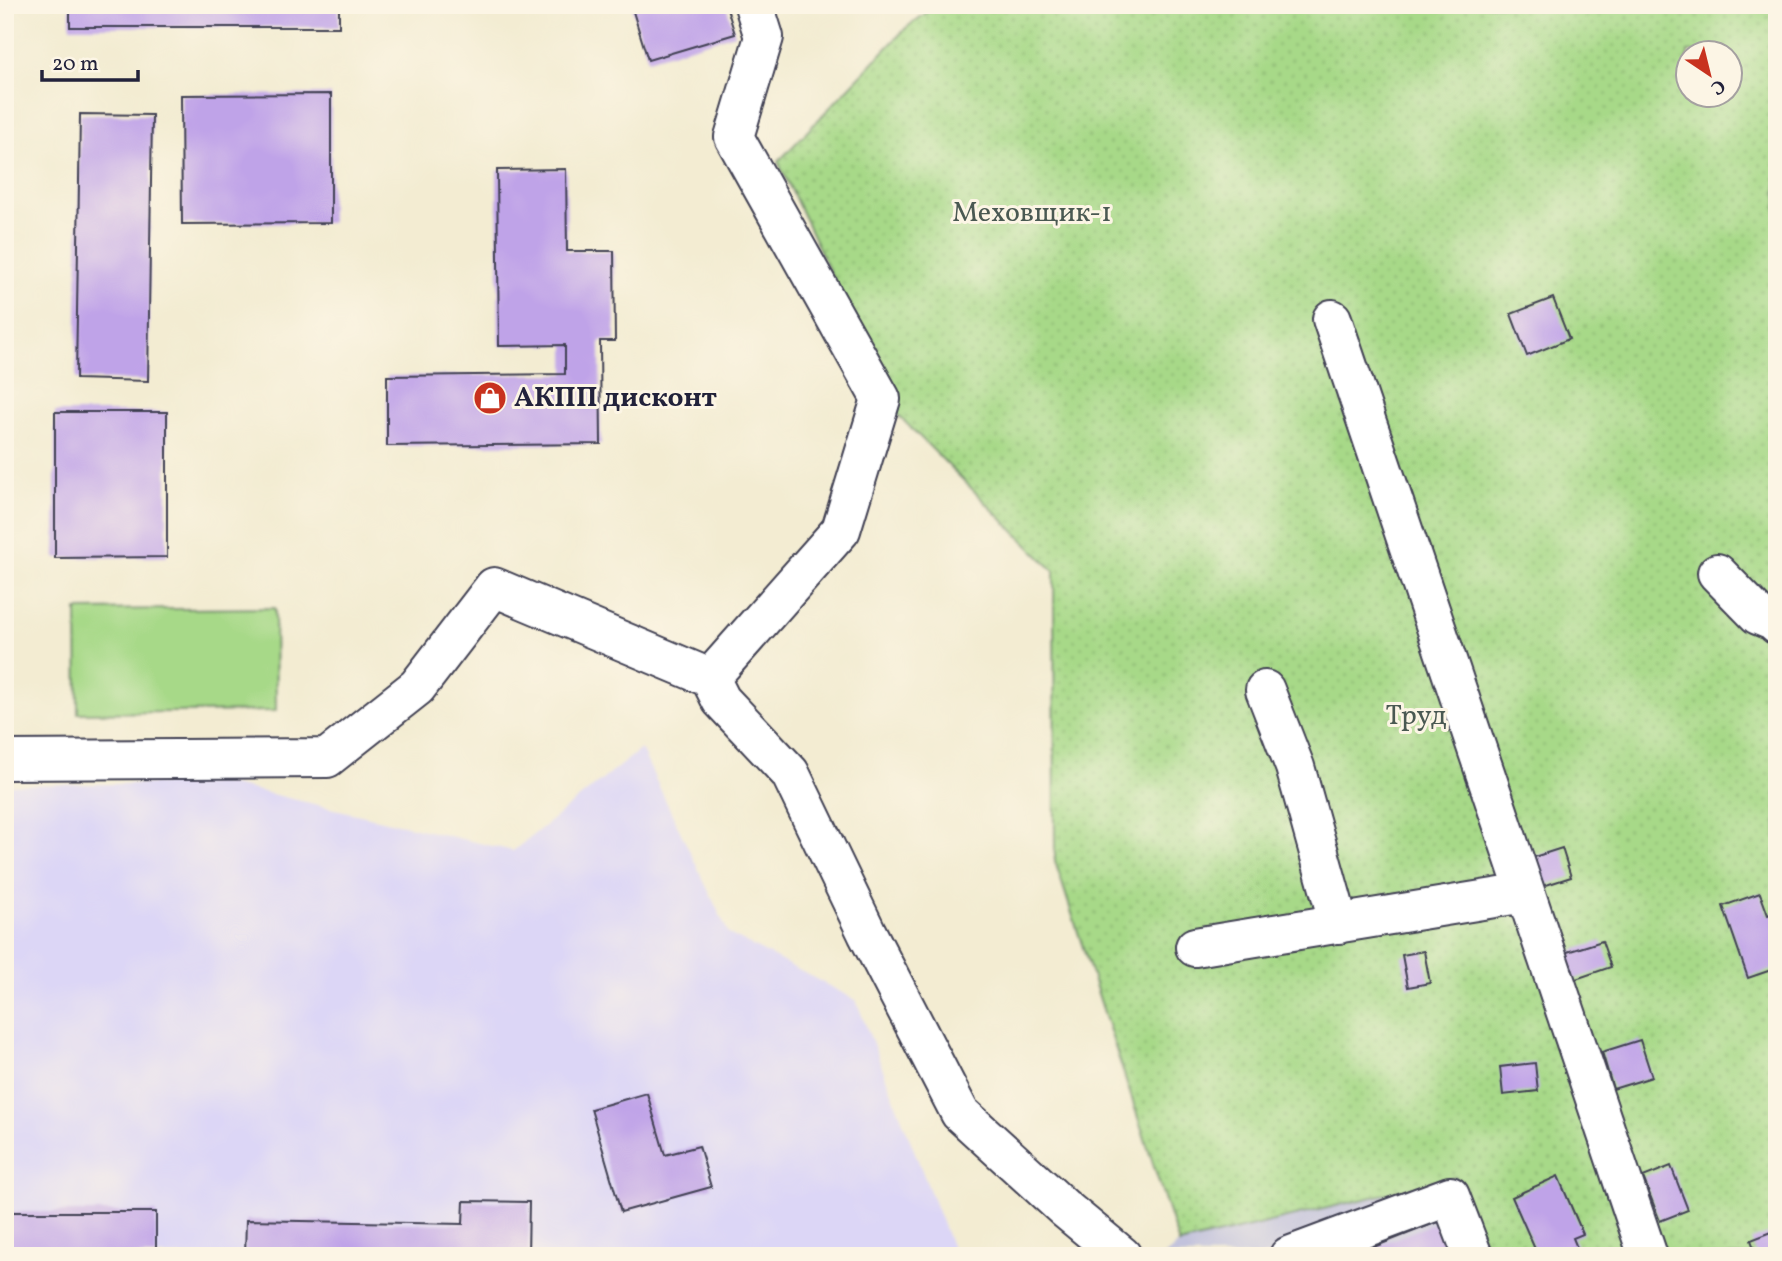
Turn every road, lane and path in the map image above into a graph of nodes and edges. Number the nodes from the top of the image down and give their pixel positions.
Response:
1 (754, 5) edge
2 (1332, 319) dead end
3 (1717, 573) dead end
4 (1777, 625) edge
5 (710, 678) junction
6 (1265, 690) dead end
7 (5, 760) edge
8 (1525, 893) junction
9 (1339, 923) junction
10 (1195, 947) dead end
11 (1122, 1256) edge
12 (1289, 1256) edge
13 (1473, 1256) edge
14 (1648, 1256) edge

1 - 5 lane
2 - 8 lane
3 - 4 lane
5 - 7 lane
5 - 11 lane
6 - 9 lane
8 - 9 lane
8 - 14 lane
9 - 10 lane
12 - 13 lane

